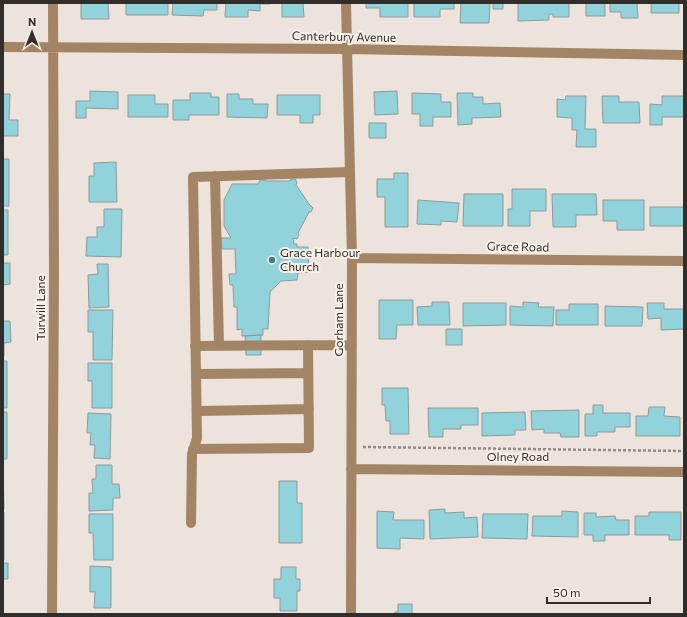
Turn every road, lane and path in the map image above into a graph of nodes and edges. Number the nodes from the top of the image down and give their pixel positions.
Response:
1 (53, 3) edge
2 (346, 3) edge
3 (3, 47) edge
4 (53, 48) junction
5 (346, 50) junction
6 (684, 55) edge
7 (350, 172) junction
8 (215, 176) junction
9 (352, 258) junction
10 (684, 261) edge
11 (308, 345) junction
12 (352, 345) junction
13 (195, 346) junction
14 (219, 346) junction
15 (308, 373) junction
16 (196, 374) junction
17 (308, 409) junction
18 (196, 411) junction
19 (351, 447) junction
20 (193, 449) junction
21 (684, 451) edge
22 (351, 469) junction
23 (684, 472) edge
24 (191, 523) dead end
25 (52, 614) edge
26 (351, 614) edge

1 - 4 street, Turwill Lane
2 - 5 street, Gorham Lane
3 - 4 street, Canterbury Avenue
4 - 5 street, Canterbury Avenue
4 - 25 street, Turwill Lane
5 - 6 street, Canterbury Avenue
5 - 7 street, Gorham Lane
7 - 8 street
7 - 9 street, Gorham Lane
8 - 13 street
8 - 14 street
9 - 10 street, Grace Road
9 - 12 street, Gorham Lane
11 - 12 street
11 - 14 street
11 - 15 street
12 - 19 street, Gorham Lane
13 - 14 street
13 - 16 street
15 - 16 street
15 - 17 street
16 - 18 street
17 - 18 street
17 - 20 street
18 - 20 street
19 - 21 path
19 - 22 street, Gorham Lane
20 - 24 street
22 - 23 street, Olney Road
22 - 26 street, Gorham Lane

